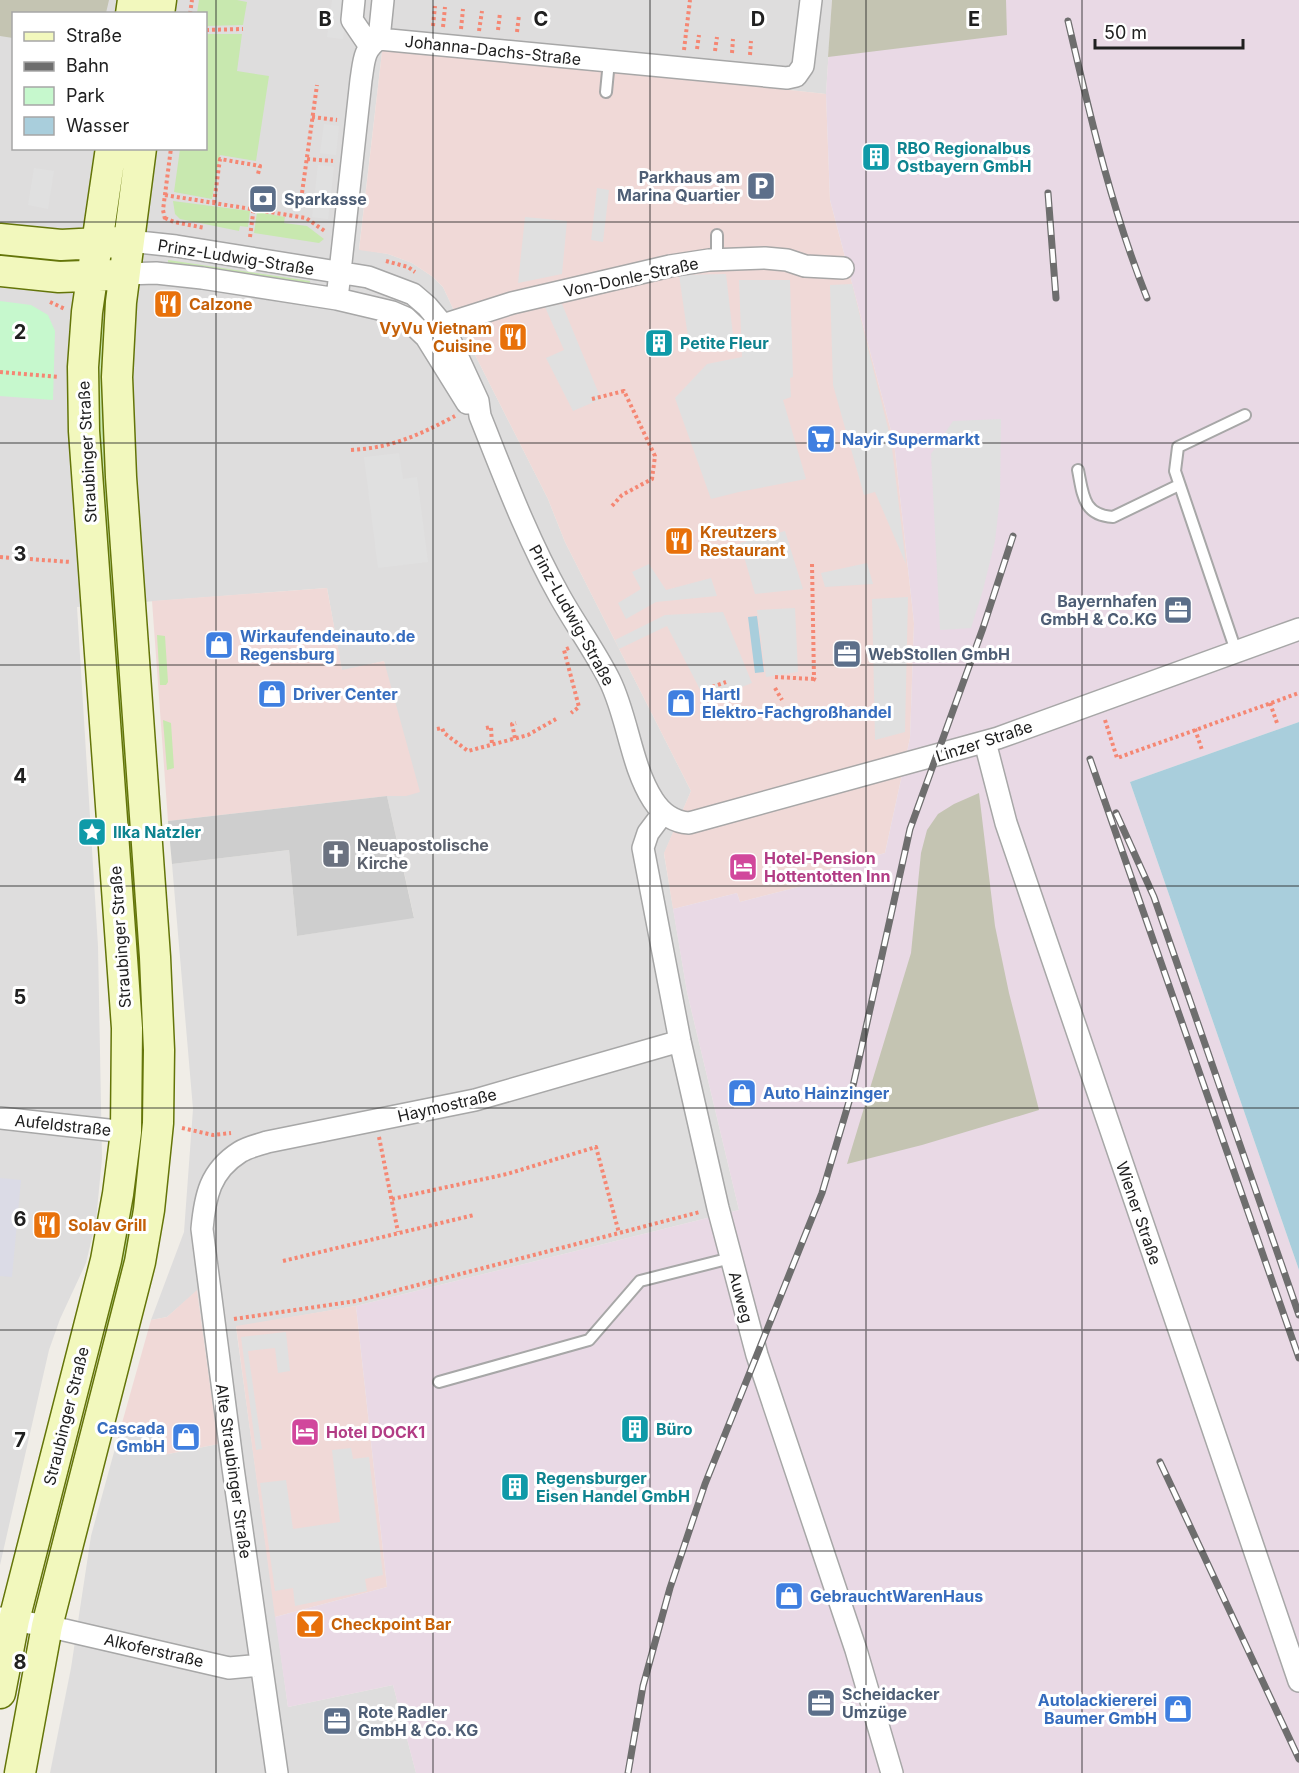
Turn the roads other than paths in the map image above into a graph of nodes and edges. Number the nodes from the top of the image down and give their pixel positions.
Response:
1 (354, 0) edge
2 (383, 0) edge
3 (811, 0) edge
4 (374, 42) junction
5 (609, 62) junction
6 (606, 92) dead end
7 (111, 150) edge
8 (141, 150) edge
9 (717, 235) dead end
10 (0, 239) edge
11 (129, 241) junction
12 (97, 243) junction
13 (717, 260) junction
14 (843, 268) dead end
15 (0, 271) edge
16 (340, 273) junction
17 (124, 274) junction
18 (92, 276) junction
19 (337, 299) junction
20 (435, 331) junction
21 (1245, 415) dead end
22 (1078, 470) dead end
23 (1179, 485) junction
24 (1299, 629) edge
25 (1236, 651) junction
26 (985, 742) junction
27 (663, 813) junction
28 (680, 1041) junction
29 (0, 1118) edge
30 (126, 1132) junction
31 (219, 1171) joint
32 (731, 1258) junction
33 (439, 1382) dead end
34 (7, 1619) edge
35 (47, 1626) junction
36 (261, 1665) junction
37 (1299, 1681) edge
38 (0, 1693) edge
39 (20, 1773) edge
40 (277, 1773) edge
41 (892, 1773) edge

1 - 4 street
2 - 4 street
3 - 5 street, Johanna-Dachs-Straße
4 - 5 street, Johanna-Dachs-Straße
4 - 16 street
5 - 6 lane
7 - 12 main road, Straubinger Straße
8 - 11 main road, Straubinger Straße
9 - 13 lane
10 - 12 main road
11 - 12 main road
11 - 16 street, Prinz-Ludwig-Straße
11 - 17 main road, Straubinger Straße
12 - 18 main road, Straubinger Straße
13 - 14 street, Von-Donle-Straße
13 - 20 street, Von-Donle-Straße
15 - 18 main road
16 - 19 street
16 - 20 street, Prinz-Ludwig-Straße
17 - 18 main road
17 - 19 street, Prinz-Ludwig-Straße
17 - 35 main road, Straubinger Straße
18 - 30 main road, Straubinger Straße
19 - 20 street, Prinz-Ludwig-Straße
20 - 27 street, Prinz-Ludwig-Straße
21 - 23 lane
22 - 23 lane
23 - 25 lane
24 - 25 street, Linzer Straße
25 - 26 street, Linzer Straße
26 - 27 street, Linzer Straße
26 - 37 street, Wiener Straße
27 - 28 street, Auweg
28 - 31 street, Haymostraße
28 - 32 street, Auweg
29 - 30 street, Aufeldstraße
30 - 34 main road, Straubinger Straße
31 - 36 street, Alte Straubinger Straße
32 - 33 lane
32 - 41 street, Auweg
34 - 35 street
34 - 38 main road, Straubinger Straße
35 - 36 street, Alkoferstraße
35 - 39 main road, Straubinger Straße
36 - 40 street, Alte Straubinger Straße

